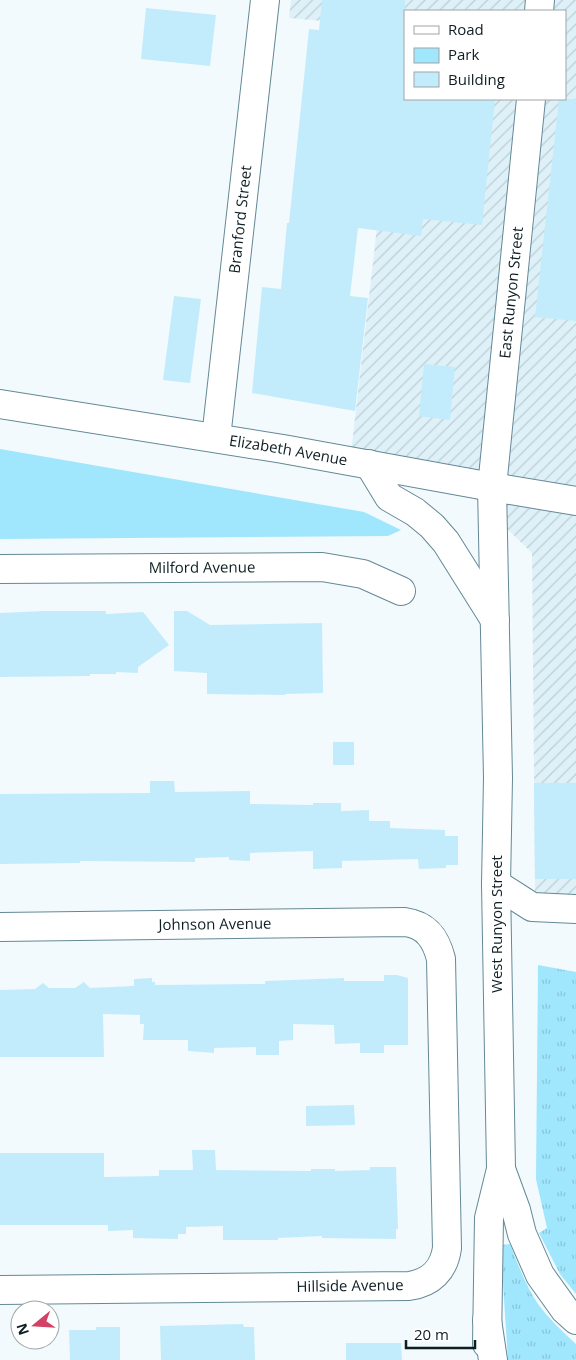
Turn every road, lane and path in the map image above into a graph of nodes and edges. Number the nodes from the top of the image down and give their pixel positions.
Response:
1 (265, 0) edge
2 (531, 100) edge
3 (0, 404) edge
4 (216, 438) junction
5 (369, 464) junction
6 (492, 487) junction
7 (576, 500) edge
8 (0, 569) edge
9 (401, 591) dead end
10 (495, 620) junction
11 (496, 884) junction
12 (576, 909) edge
13 (0, 926) edge
14 (427, 931) joint
15 (501, 1169) junction
16 (0, 1290) edge
17 (487, 1320) junction
18 (576, 1320) edge
19 (486, 1360) edge
20 (493, 1360) edge

1 - 4 main road, Branford Street
2 - 6 main road, East Runyon Street
3 - 4 main road, Elizabeth Avenue
4 - 5 main road, Elizabeth Avenue
5 - 6 main road, Elizabeth Avenue
5 - 10 main road
6 - 7 main road, Elizabeth Avenue
6 - 10 main road, West Runyon Street
8 - 9 main road, Milford Avenue
10 - 11 main road, West Runyon Street
11 - 12 main road
11 - 15 main road, West Runyon Street
13 - 14 main road, Johnson Avenue
14 - 16 main road, Hillside Avenue
15 - 17 main road, West Runyon Street
15 - 18 main road
17 - 19 main road, West Runyon Street
17 - 20 main road

